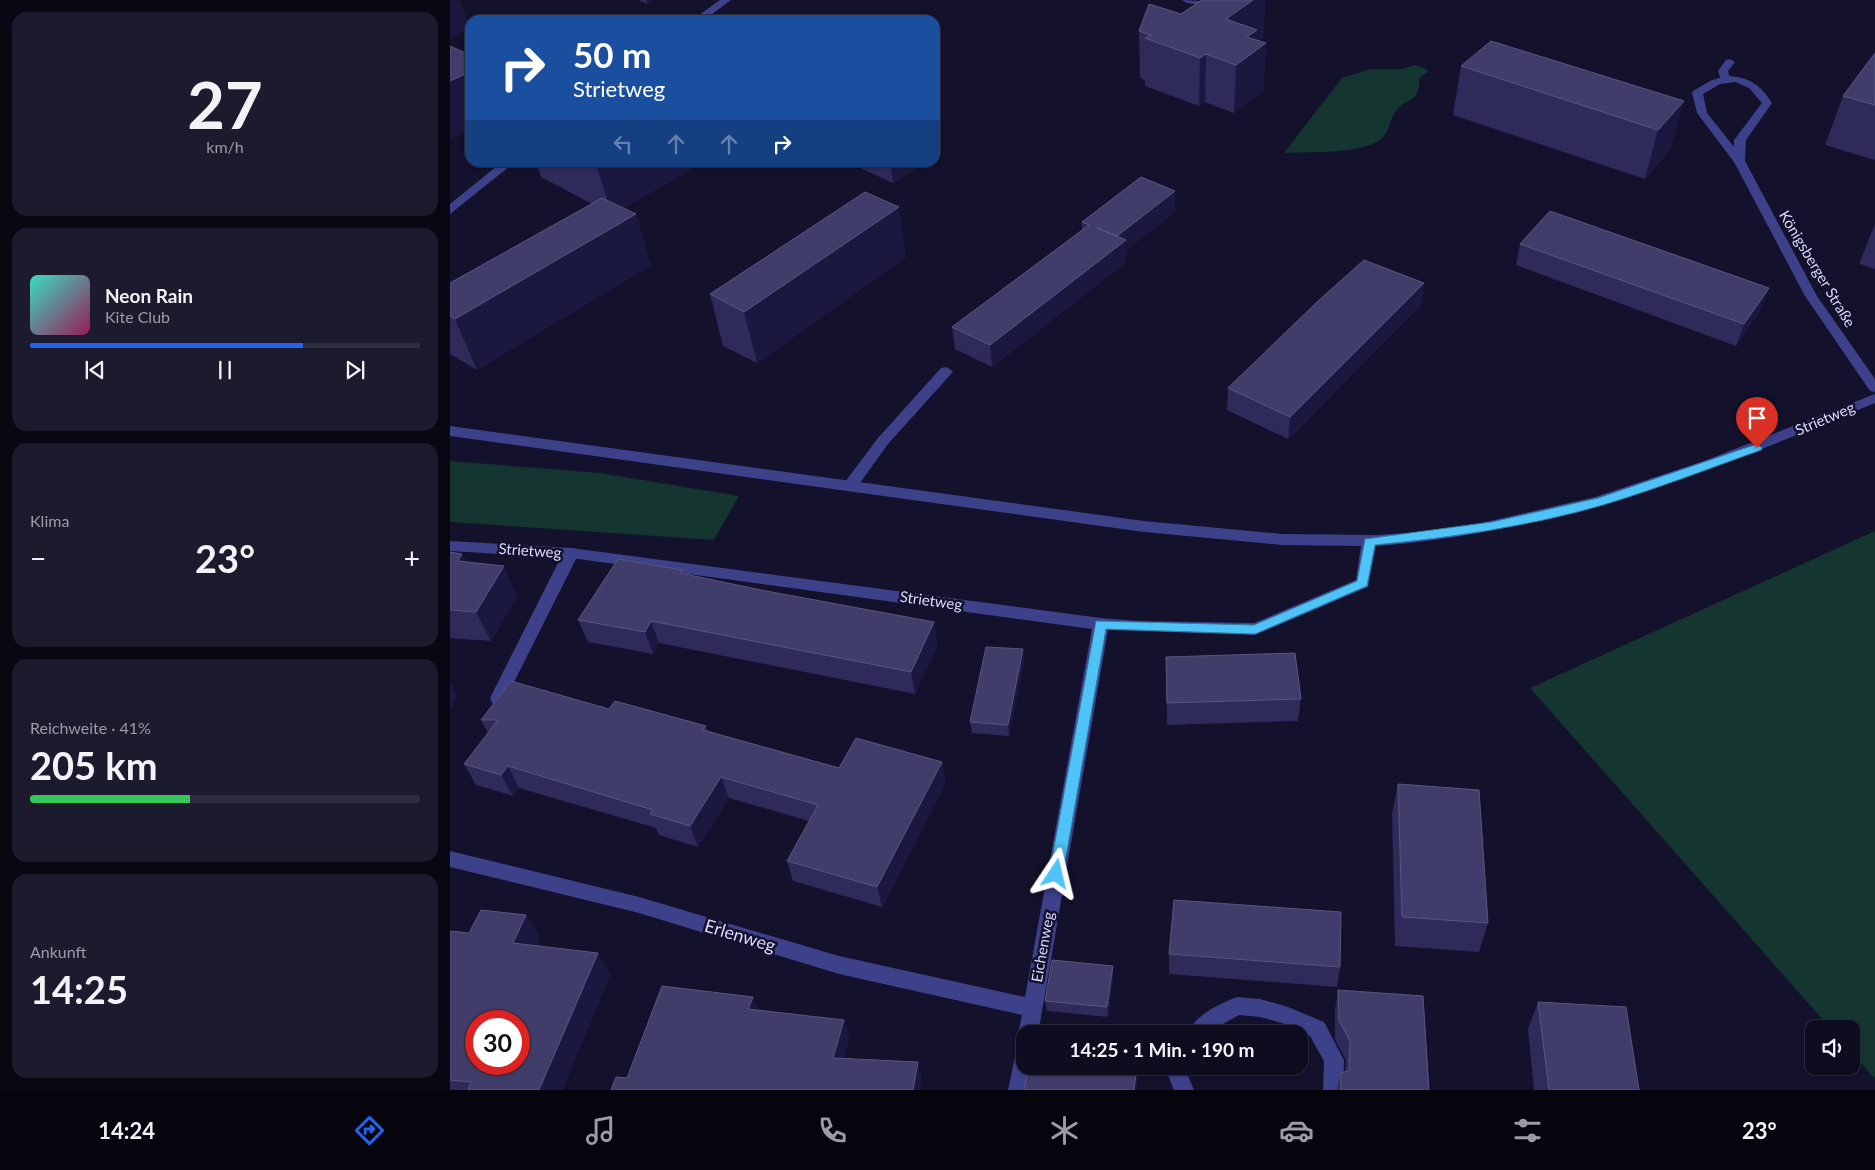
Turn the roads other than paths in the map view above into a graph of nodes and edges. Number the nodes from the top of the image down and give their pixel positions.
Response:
1 (726, 0) edge
2 (1187, 0) edge
3 (1246, 0) edge
4 (704, 15) edge
5 (1730, 62) dead end
6 (1725, 78) junction
7 (1739, 161) junction
8 (504, 167) edge
9 (450, 210) edge
10 (946, 371) dead end
11 (1875, 388) edge
12 (1875, 398) edge
13 (450, 431) edge
14 (850, 486) junction
15 (1370, 542) junction
16 (450, 546) edge
17 (571, 553) junction
18 (1101, 624) junction
19 (498, 698) edge
20 (450, 859) edge
21 (1032, 1008) junction
22 (1029, 1025) edge
23 (1206, 1025) edge
24 (1021, 1075) edge
25 (1178, 1075) edge
26 (1018, 1090) edge
27 (1184, 1090) edge
28 (1332, 1090) edge

1 - 4 street
2 - 3 street
5 - 6 street
6 - 7 street, Königsberger Straße
6 - 7 street
7 - 11 street, Königsberger Straße
8 - 9 street
10 - 14 street
12 - 15 street, Strietweg
13 - 14 street, Strietweg
14 - 15 street, Strietweg
15 - 18 street, Strietweg
16 - 17 street, Strietweg
17 - 18 street, Strietweg
17 - 19 street
18 - 21 street, Eichenweg
20 - 21 street, Erlenweg
21 - 22 street, Eichenweg
23 - 28 street
24 - 26 street
25 - 27 street

